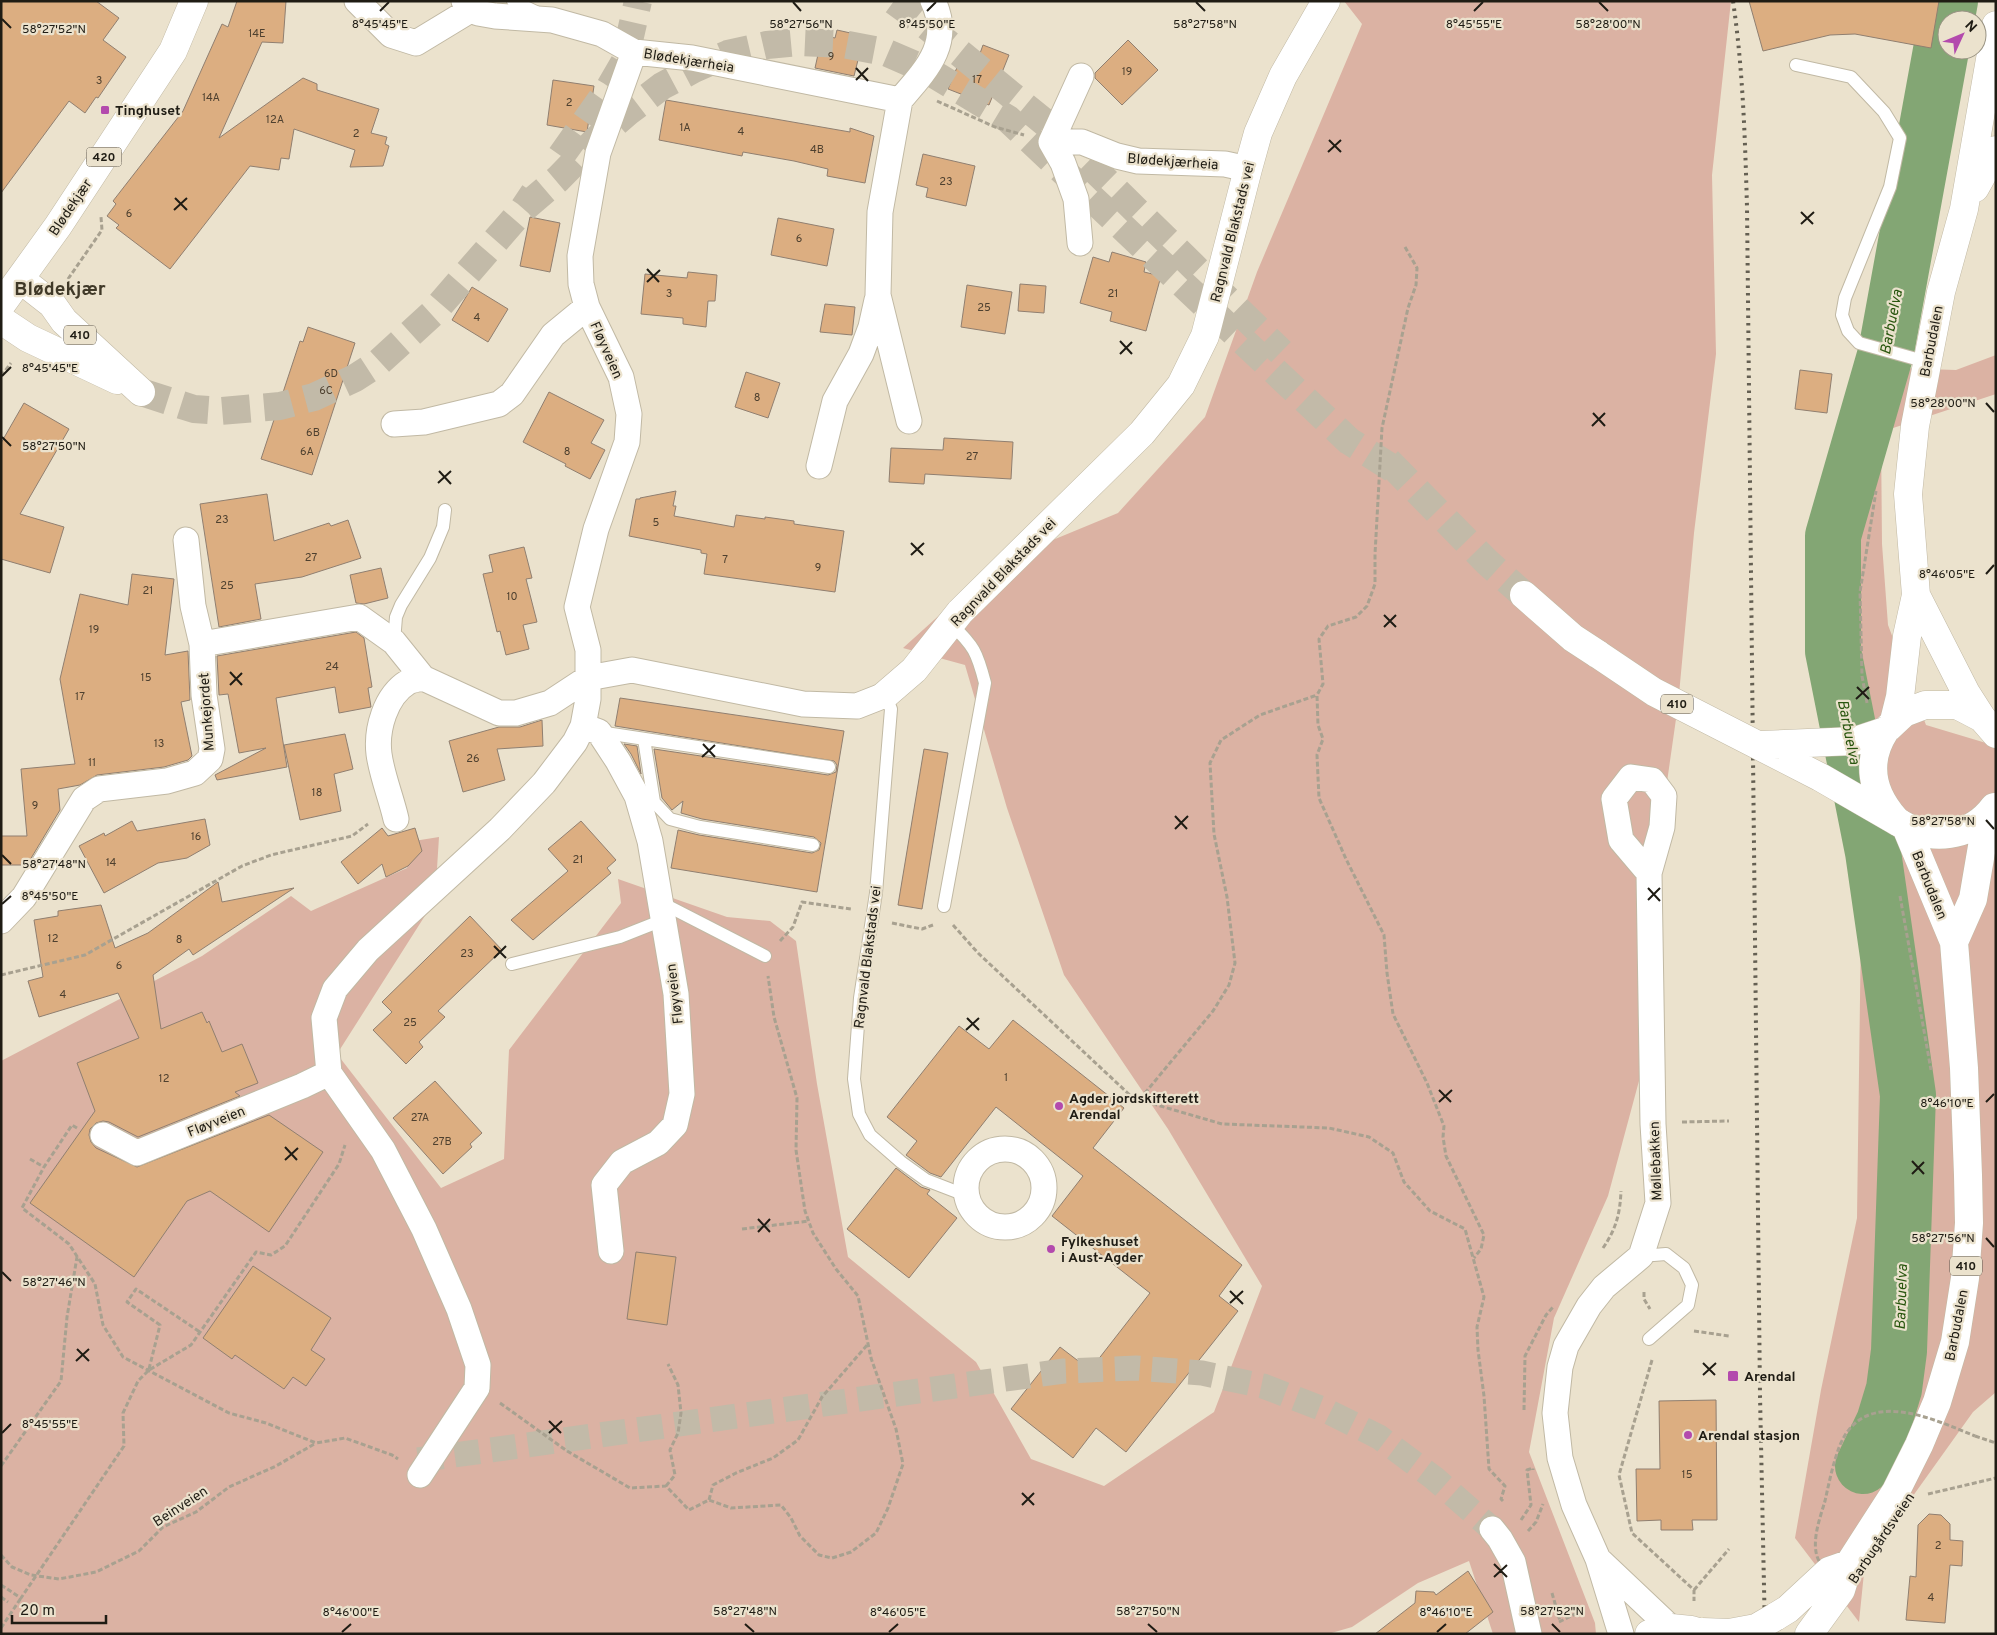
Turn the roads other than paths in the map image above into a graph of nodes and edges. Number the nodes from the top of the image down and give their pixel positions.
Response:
1 (194, 1) edge
2 (357, 1) edge
3 (513, 1) edge
4 (933, 1) edge
5 (1326, 1) edge
6 (468, 5) edge
7 (552, 20) junction
8 (1996, 25) edge
9 (634, 52) junction
10 (1796, 65) dead end
11 (1082, 76) dead end
12 (900, 100) junction
13 (1052, 142) junction
14 (1996, 150) edge
15 (1248, 169) junction
16 (1964, 209) junction
17 (1080, 243) dead end
18 (20, 279) junction
19 (878, 295) junction
20 (1, 305) edge
21 (587, 306) junction
22 (1, 320) edge
23 (1915, 360) junction
24 (909, 421) dead end
25 (394, 424) dead end
26 (819, 466) dead end
27 (444, 510) dead end
28 (186, 540) dead end
29 (1524, 595) tunnel mouth
30 (1916, 595) junction
31 (951, 624) junction
32 (394, 642) junction
33 (202, 644) junction
34 (423, 678) junction
35 (588, 678) junction
36 (885, 695) junction
37 (1890, 726) junction
38 (1989, 726) edge
39 (591, 729) junction
40 (644, 738) junction
41 (1759, 745) junction
42 (829, 768) dead end
43 (1991, 811) edge
44 (394, 812) road end
45 (1902, 825) junction
46 (813, 846) dead end
47 (1648, 873) dead end
48 (944, 906) dead end
49 (662, 911) junction
50 (1, 921) edge
51 (1954, 942) junction
52 (766, 956) road end
53 (512, 964) dead end
54 (329, 1072) junction
55 (103, 1135) dead end
56 (965, 1195) dead end
57 (611, 1251) dead end
58 (1641, 1256) junction
59 (1649, 1339) dead end
60 (420, 1475) road end
61 (1492, 1529) tunnel mouth
62 (1598, 1559) junction
63 (1849, 1564) junction
64 (1700, 1624) edge
65 (1818, 1627) edge
66 (1660, 1631) edge
67 (1529, 1634) edge
68 (1621, 1634) edge

1 - 18 main road, Blødekjær / 420
2 - 6 street, Blødekjærheia
3 - 7 lane
4 - 12 street
5 - 15 main road, Ragnvald Blakstads vei
6 - 7 street, Blødekjærheia
7 - 9 street, Blødekjærheia
8 - 16 main road, Barbudalen / 410
9 - 12 street, Blødekjærheia
9 - 21 street, Fløyveien
10 - 23 lane
11 - 13 street
12 - 19 street
13 - 15 street, Blødekjærheia
13 - 17 street
14 - 16 main road, Barbudalen / 410
15 - 31 main road, Ragnvald Blakstads vei
16 - 23 main road, Barbudalen / 410
18 - 20 main road, Blødekjær / 420
18 - 22 main road, 410
19 - 24 street
19 - 26 street
21 - 25 street
21 - 35 street, Fløyveien
23 - 30 main road, Barbudalen / 410
27 - 32 lane
28 - 33 street
29 - 41 main road, 410, bridge
30 - 37 main road, Barbudalen / 410
30 - 38 main road, Barbudalen / 410
31 - 36 main road, Ragnvald Blakstads vei
31 - 48 lane
32 - 33 street
32 - 34 street
33 - 50 street, Munkejordet
34 - 35 street
34 - 44 street
35 - 36 street
35 - 39 street, Fløyveien
36 - 56 lane, Ragnvald Blakstads vei
37 - 38 main road, 410
37 - 41 main road, 410, bridge
37 - 45 main road, 410, bridge
39 - 40 lane
39 - 49 street, Fløyveien
39 - 54 street, Fløyveien
40 - 42 lane
40 - 46 lane
41 - 45 main road, 410, bridge
43 - 45 main road, 410
43 - 51 main road, Barbudalen / 410
45 - 51 main road, Barbudalen / 410
47 - 58 street, Møllebakken
49 - 52 lane
49 - 53 lane
49 - 57 street, Fløyveien
51 - 63 main road, Barbudalen / 410
54 - 55 street, Fløyveien
54 - 60 street, Fløyveien
58 - 59 lane
58 - 62 street
61 - 67 street
62 - 66 street
62 - 68 street
63 - 64 main road, bridge
63 - 65 main road, Barbudalen / 410
64 - 66 main road, bridge

